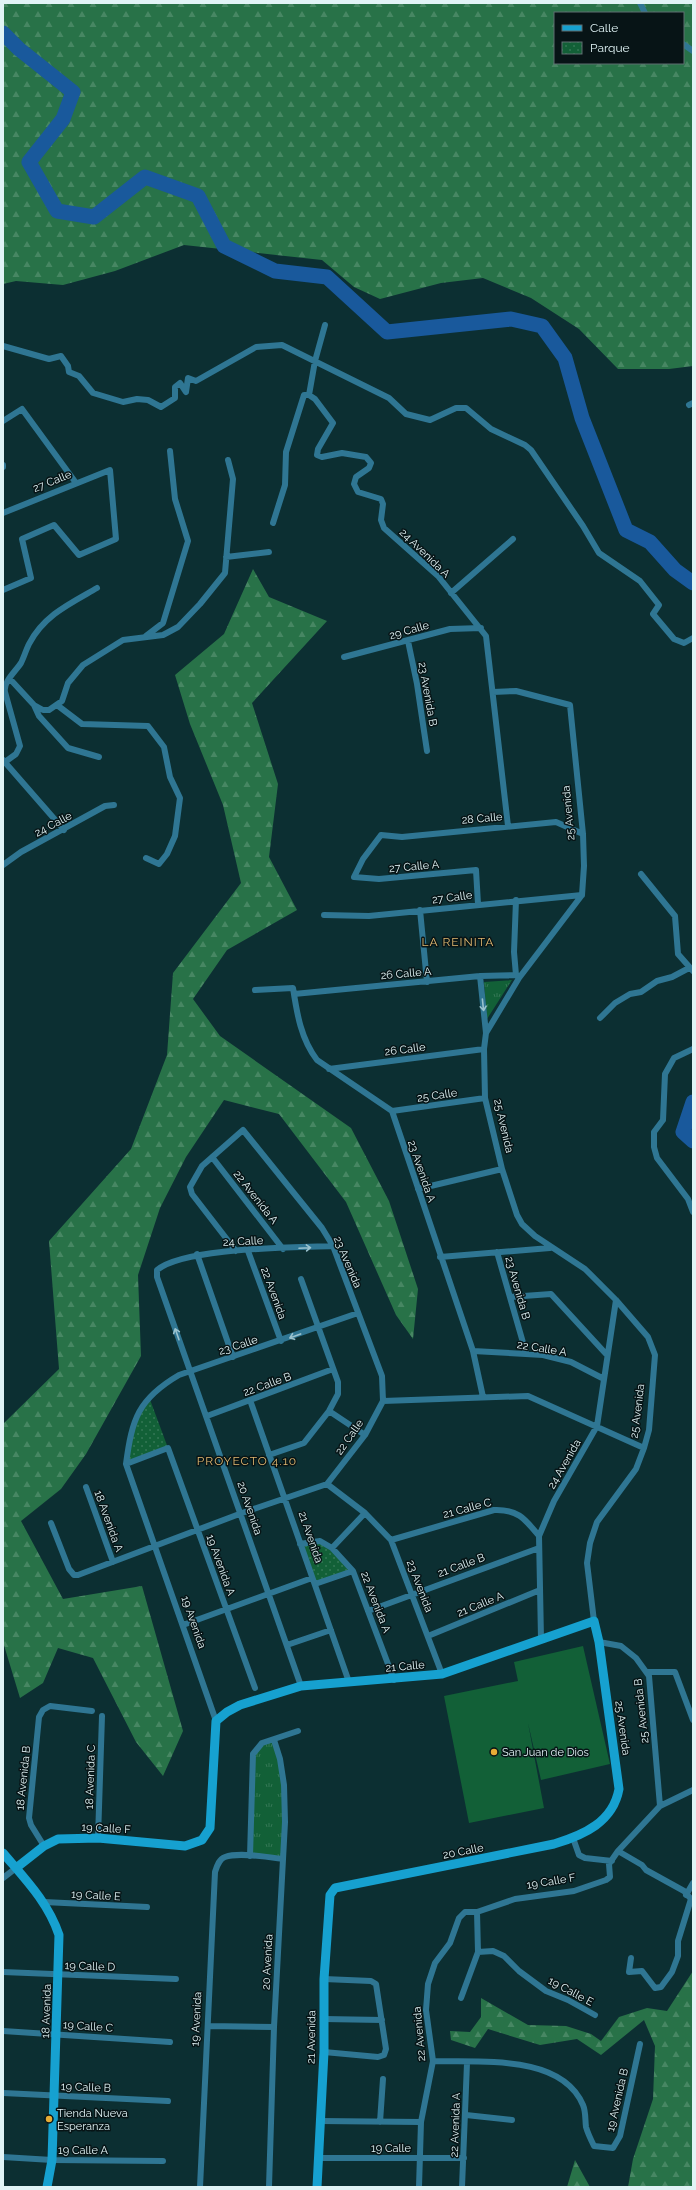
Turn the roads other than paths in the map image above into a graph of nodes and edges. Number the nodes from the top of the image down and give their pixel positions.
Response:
1 (640, 3) edge
2 (644, 12) edge
3 (684, 45) edge
4 (693, 51) edge
5 (325, 325) dead end
6 (3, 346) edge
7 (315, 361) junction
8 (309, 395) junction
9 (3, 421) edge
10 (170, 451) dead end
11 (228, 460) dead end
12 (76, 482) junction
13 (3, 513) edge
14 (274, 523) dead end
15 (513, 539) dead end
16 (269, 552) dead end
17 (226, 557) junction
18 (97, 588) dead end
19 (3, 590) edge
20 (451, 593) junction
21 (481, 628) junction
22 (145, 637) junction
23 (693, 638) edge
24 (408, 641) junction
25 (344, 657) dead end
26 (10, 679) junction
27 (493, 692) junction
28 (34, 705) junction
29 (57, 705) junction
30 (427, 751) dead end
31 (99, 757) dead end
32 (4, 761) edge
33 (114, 805) dead end
34 (508, 826) junction
35 (64, 830) junction
36 (583, 834) junction
37 (146, 858) dead end
38 (3, 865) edge
39 (641, 874) dead end
40 (354, 877) joint
41 (582, 895) junction
42 (516, 900) junction
43 (478, 904) junction
44 (420, 910) junction
45 (324, 915) dead end
46 (691, 970) edge
47 (480, 976) junction
48 (517, 977) junction
49 (427, 982) junction
50 (255, 990) dead end
51 (294, 991) junction
52 (600, 1018) dead end
53 (486, 1033) junction
54 (484, 1049) junction
55 (693, 1049) edge
56 (329, 1069) junction
57 (485, 1098) junction
58 (392, 1111) junction
59 (212, 1157) junction
60 (502, 1169) junction
61 (418, 1189) junction
62 (693, 1212) edge
63 (333, 1246) junction
64 (551, 1248) junction
65 (283, 1249) junction
66 (248, 1251) junction
67 (236, 1252) junction
68 (497, 1252) junction
69 (197, 1254) junction
70 (440, 1257) junction
71 (157, 1270) joint
72 (301, 1280) dead end
73 (510, 1297) junction
74 (616, 1300) junction
75 (358, 1313) junction
76 (320, 1327) junction
77 (281, 1341) junction
78 (473, 1351) junction
79 (526, 1353) junction
80 (607, 1355) junction
81 (233, 1357) junction
82 (334, 1369) junction
83 (190, 1371) junction
84 (604, 1379) junction
85 (483, 1397) junction
86 (250, 1400) junction
87 (383, 1402) junction
88 (329, 1411) junction
89 (137, 1415) joint
90 (207, 1416) junction
91 (597, 1426) junction
92 (365, 1435) junction
93 (644, 1448) junction
94 (269, 1455) junction
95 (126, 1464) junction
96 (327, 1484) junction
97 (86, 1487) dead end
98 (285, 1498) junction
99 (242, 1513) junction
100 (365, 1513) junction
101 (51, 1524) dead end
102 (198, 1530) junction
103 (539, 1536) junction
104 (391, 1540) junction
105 (300, 1544) junction
106 (155, 1546) junction
107 (332, 1548) junction
108 (539, 1548) junction
109 (113, 1562) junction
110 (353, 1571) junction
111 (314, 1581) junction
112 (540, 1590) junction
113 (269, 1593) junction
114 (412, 1594) junction
115 (226, 1608) junction
116 (368, 1610) junction
117 (594, 1621) junction
118 (183, 1624) junction
119 (331, 1630) junction
120 (428, 1636) junction
121 (542, 1639) junction
122 (599, 1642) junction
123 (287, 1645) junction
124 (647, 1672) junction
125 (442, 1674) junction
126 (394, 1680) junction
127 (349, 1682) junction
128 (301, 1686) junction
129 (255, 1688) dead end
130 (92, 1711) dead end
131 (102, 1716) dead end
132 (693, 1720) edge
133 (216, 1721) junction
134 (298, 1731) dead end
135 (274, 1740) junction
136 (693, 1790) edge
137 (660, 1806) junction
138 (593, 1828) joint
139 (98, 1838) junction
140 (573, 1838) junction
141 (202, 1840) joint
142 (44, 1846) junction
143 (618, 1851) junction
144 (3, 1853) edge
145 (250, 1856) junction
146 (282, 1859) junction
147 (612, 1861) junction
148 (16, 1868) junction
149 (3, 1878) edge
150 (693, 1883) edge
151 (335, 1888) joint
152 (688, 1897) junction
153 (44, 1902) junction
154 (147, 1907) dead end
155 (464, 1912) joint
156 (477, 1912) junction
157 (478, 1952) junction
158 (631, 1958) dead end
159 (3, 1972) edge
160 (59, 1975) junction
161 (324, 1978) junction
162 (176, 1979) dead end
163 (461, 1998) dead end
164 (595, 2016) dead end
165 (324, 2019) junction
166 (382, 2020) junction
167 (208, 2026) junction
168 (274, 2027) junction
169 (3, 2031) edge
170 (57, 2034) junction
171 (170, 2042) dead end
172 (640, 2044) dead end
173 (324, 2052) junction
174 (433, 2061) junction
175 (467, 2063) junction
176 (383, 2079) dead end
177 (3, 2093) edge
178 (54, 2096) junction
179 (168, 2100) dead end
180 (466, 2115) junction
181 (512, 2120) dead end
182 (320, 2121) junction
183 (380, 2122) junction
184 (421, 2122) junction
185 (3, 2157) edge
186 (318, 2158) junction
187 (421, 2158) junction
188 (464, 2158) junction
189 (52, 2160) junction
190 (163, 2160) dead end
191 (47, 2187) edge
192 (200, 2187) edge
193 (268, 2187) edge
194 (318, 2187) edge
195 (419, 2187) edge
196 (462, 2187) edge

1 - 2 street
3 - 4 street
5 - 7 street
6 - 7 street
7 - 8 street
7 - 23 street
8 - 14 street
8 - 20 street, 24 Avenida A
9 - 12 street
10 - 22 street
11 - 17 street
12 - 13 street, 27 Calle
12 - 19 street, 27 Calle
15 - 20 street
16 - 17 street
17 - 22 street
18 - 26 street
20 - 21 street, 24 Avenida A
21 - 24 street, 29 Calle
21 - 27 street, 24 Avenida A
22 - 29 street
24 - 25 street, 29 Calle
24 - 30 street, 23 Avenida B
26 - 28 street
26 - 32 street
27 - 34 street, 24 Avenida A
27 - 36 street, 25 Avenida
28 - 29 street
28 - 31 street
29 - 37 street
32 - 35 street
33 - 35 street, 24 Calle
34 - 36 street, 28 Calle
34 - 40 street, 28 Calle
35 - 38 street, 24 Calle
36 - 41 street, 25 Avenida
39 - 46 street
40 - 43 street, 27 Calle A
41 - 42 street, 27 Calle
41 - 48 street, 25 Avenida
42 - 43 street, 27 Calle
42 - 48 street
43 - 44 street, 27 Calle
44 - 45 street, 27 Calle
44 - 49 street
46 - 52 street
47 - 48 street, 26 Calle A
47 - 49 street, 26 Calle A
47 -> 53 street, 25 Avenida
48 - 53 street, 25 Avenida
49 - 51 street, 26 Calle A
50 - 51 street, 26 Calle A
51 - 56 street
53 - 54 street, 25 Avenida
54 - 56 street, 26 Calle
54 - 57 street, 25 Avenida
55 - 62 street
56 - 58 street
57 - 58 street, 25 Calle
57 - 60 street, 25 Avenida
58 - 61 street, 23 Avenida A
59 - 63 street, 23 Avenida
59 - 65 street, 22 Avenida A
59 - 67 street
60 - 61 street
60 - 64 street, 25 Avenida
61 - 70 street, 23 Avenida A
65 -> 63 street, 24 Calle
63 - 75 street, 23 Avenida
64 - 68 street
64 - 74 street, 25 Avenida
65 - 66 street, 24 Calle
66 - 67 street, 24 Calle
66 - 77 street, 22 Avenida
67 - 69 street, 24 Calle
68 - 70 street
68 - 73 street, 23 Avenida B
69 - 71 street, 24 Calle
69 - 81 street
70 - 78 street, 23 Avenida A
83 -> 71 street, 20 Avenida
72 - 76 street
73 - 79 street, 23 Avenida B
73 - 80 street
74 - 80 street, 24 Avenida
74 - 93 street, 25 Avenida
75 - 76 street, 23 Calle
75 - 87 street, 23 Avenida
76 -> 77 street, 23 Calle
76 - 82 street
77 - 81 street, 23 Calle
78 - 79 street, 22 Calle A
78 - 85 street, 23 Avenida A
79 - 84 street, 22 Calle A
80 - 84 street, 24 Avenida
81 - 83 street, 23 Calle
82 - 86 street, 22 Calle B
82 - 88 street
83 - 89 street, 23 Calle
83 - 90 street, 20 Avenida
84 - 91 street, 24 Avenida
85 - 87 street
85 - 91 street
86 - 90 street, 22 Calle B
86 - 94 street, 21 Avenida
87 - 92 street, 22 Calle
88 - 92 street
88 - 94 street
89 - 95 street, 19 Avenida
90 - 99 street, 20 Avenida
91 - 93 street
91 - 103 street, 24 Avenida
92 - 96 street, 22 Calle
93 - 117 street, 25 Avenida
94 - 98 street, 21 Avenida
95 - 102 street, 19 Avenida A
95 - 106 street, 19 Avenida
96 - 98 street
96 - 100 street, 23 Avenida
97 - 109 street, 18 Avenida A
98 - 99 street
98 - 105 street, 21 Avenida
99 - 102 street
99 - 113 street, 20 Avenida
100 - 104 street, 23 Avenida
100 - 107 street
101 - 109 street
102 - 106 street
102 - 115 street, 19 Avenida A
103 - 104 street, 21 Calle C
103 - 108 street, 24 Avenida
104 - 114 street, 23 Avenida
105 - 107 street, 22 Avenida A
105 - 111 street, 21 Avenida
106 - 109 street
106 - 118 street, 19 Avenida
107 - 110 street, 22 Avenida A
108 - 112 street, 24 Avenida
108 - 114 street, 21 Calle B
110 - 111 street
110 - 116 street, 22 Avenida A
111 - 113 street
111 - 119 street, 21 Avenida
112 - 120 street, 21 Calle A
112 - 121 street, 24 Avenida
113 - 115 street
113 - 123 street, 20 Avenida
114 - 116 street, 21 Calle B
114 - 120 street, 23 Avenida
115 - 118 street
115 - 129 street, 19 Avenida A
116 - 126 street, 22 Avenida A
117 - 121 street, 21 Calle
117 - 122 street, 25 Avenida
118 - 133 street, 19 Avenida
119 - 123 street
119 - 127 street, 21 Avenida
120 - 125 street, 23 Avenida
121 - 125 street, 21 Calle
122 - 124 street, 25 Avenida B
122 - 138 street, 25 Avenida
123 - 128 street, 20 Avenida
124 - 132 street
124 - 137 street, 25 Avenida B
125 - 126 street, 21 Calle
126 - 127 street, 21 Calle
127 - 128 street, 21 Calle
128 - 133 street, 21 Calle
130 - 142 street, 18 Avenida B
131 - 139 street, 18 Avenida C
133 - 141 street, 19 Avenida
134 - 135 street
135 - 145 street
135 - 146 street, 20 Avenida
136 - 137 street, 19 Calle F
137 - 143 street, 19 Calle F
138 - 140 street, 20 Calle
139 - 141 street, 19 Calle F
139 - 142 street, 19 Calle F
140 - 147 street
140 - 151 street, 20 Calle
142 - 148 street, 19 Calle F
143 - 147 street, 19 Calle F
143 - 152 street
144 - 148 street, 18 Avenida
145 - 146 street
145 - 167 street, 19 Avenida
146 - 168 street, 20 Avenida
147 - 156 street, 19 Calle F
148 - 149 street
148 - 153 street, 18 Avenida
150 - 152 street
151 - 161 street, 21 Avenida
152 - 158 street
153 - 154 street, 19 Calle E
153 - 160 street, 18 Avenida
155 - 156 street, 19 Calle F
155 - 174 street, 22 Avenida
156 - 157 street
157 - 163 street
157 - 164 street, 19 Calle E
159 - 160 street, 19 Calle D
160 - 162 street, 19 Calle D
160 - 170 street, 18 Avenida
161 - 165 street, 21 Avenida
161 - 166 street
165 - 166 street
165 - 173 street, 21 Avenida
166 - 173 street
167 - 168 street
167 - 192 street, 19 Avenida
168 - 193 street, 20 Avenida
169 - 170 street, 19 Calle C
170 - 171 street, 19 Calle C
170 - 178 street, 18 Avenida
172 - 175 street, 19 Avenida B
173 - 182 street, 21 Avenida
174 - 175 street, 19 Avenida B
174 - 184 street, 22 Avenida
175 - 180 street, 22 Avenida A
176 - 183 street
177 - 178 street, 19 Calle B
178 - 179 street, 19 Calle B
178 - 189 street, 18 Avenida
180 - 181 street
180 - 188 street, 22 Avenida A
182 - 183 street
182 - 186 street, 21 Avenida
183 - 184 street
184 - 187 street, 22 Avenida
185 - 189 street, 19 Calle A
186 - 187 street, 19 Calle
186 - 194 street, 21 Avenida
187 - 188 street, 19 Calle
187 - 195 street, 22 Avenida
188 - 196 street, 22 Avenida A
189 - 190 street, 19 Calle A
189 - 191 street, 18 Avenida

